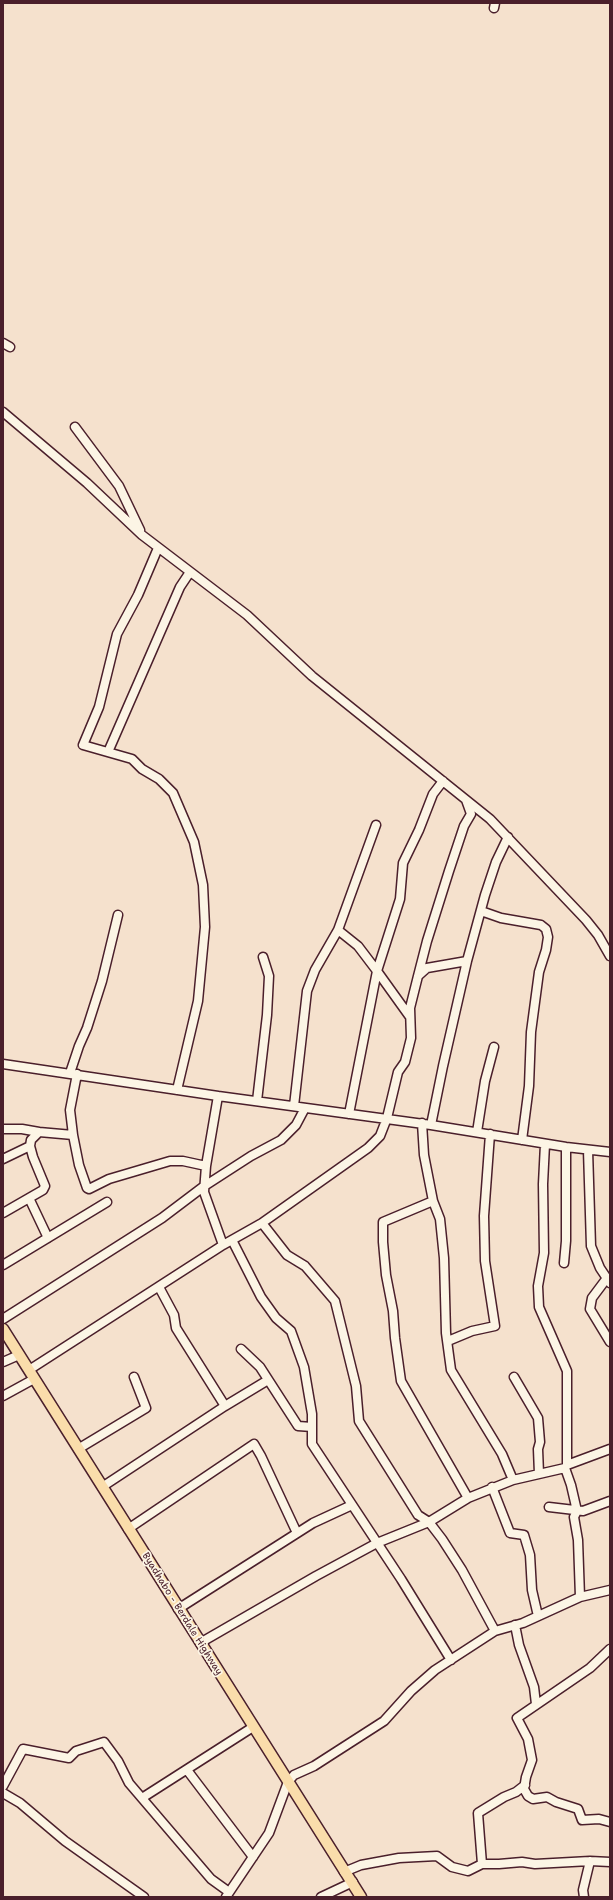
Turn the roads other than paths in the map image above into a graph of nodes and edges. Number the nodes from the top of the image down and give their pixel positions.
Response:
1 (3, 412) edge
2 (75, 427) dead end
3 (142, 535) junction
4 (158, 548) junction
5 (190, 572) junction
6 (108, 752) junction
7 (443, 781) junction
8 (466, 799) junction
9 (376, 825) dead end
10 (508, 837) junction
11 (481, 911) junction
12 (118, 915) dead end
13 (338, 930) junction
14 (610, 956) edge
15 (263, 957) dead end
16 (468, 961) junction
17 (376, 971) junction
18 (418, 976) junction
19 (410, 1017) junction
20 (494, 1047) dead end
21 (3, 1064) edge
22 (73, 1074) junction
23 (177, 1090) junction
24 (218, 1096) junction
25 (257, 1101) junction
26 (294, 1106) junction
27 (305, 1108) junction
28 (349, 1114) junction
29 (387, 1118) junction
30 (422, 1124) junction
31 (431, 1125) junction
32 (3, 1129) edge
33 (39, 1132) junction
34 (477, 1132) junction
35 (73, 1134) junction
36 (490, 1134) junction
37 (522, 1140) junction
38 (545, 1144) junction
39 (30, 1146) junction
40 (566, 1148) junction
41 (588, 1150) junction
42 (610, 1152) edge
43 (3, 1159) edge
44 (206, 1166) junction
45 (204, 1187) junction
46 (29, 1198) junction
47 (433, 1201) junction
48 (106, 1202) dead end
49 (3, 1213) edge
50 (262, 1223) junction
51 (48, 1238) junction
52 (232, 1240) junction
53 (223, 1246) junction
54 (564, 1264) dead end
55 (3, 1265) edge
56 (608, 1280) edge
57 (159, 1287) junction
58 (3, 1319) edge
59 (3, 1329) edge
60 (448, 1340) junction
61 (610, 1342) edge
62 (241, 1348) dead end
63 (19, 1355) junction
64 (3, 1362) edge
65 (31, 1374) junction
66 (134, 1377) dead end
67 (514, 1377) dead end
68 (268, 1380) junction
69 (3, 1396) edge
70 (225, 1406) junction
71 (312, 1427) junction
72 (610, 1449) edge
73 (78, 1450) junction
74 (566, 1467) junction
75 (539, 1474) junction
76 (513, 1480) junction
77 (102, 1487) junction
78 (492, 1487) junction
79 (468, 1498) junction
80 (610, 1501) edge
81 (352, 1505) junction
82 (549, 1507) dead end
83 (577, 1511) junction
84 (429, 1522) junction
85 (128, 1529) junction
86 (297, 1533) junction
87 (377, 1543) junction
88 (610, 1590) edge
89 (580, 1597) junction
90 (178, 1608) junction
91 (538, 1616) junction
92 (515, 1625) junction
93 (495, 1631) junction
94 (200, 1643) junction
95 (610, 1649) edge
96 (451, 1660) junction
97 (536, 1704) junction
98 (253, 1727) junction
99 (187, 1770) junction
100 (288, 1782) junction
101 (524, 1785) junction
102 (3, 1786) edge
103 (3, 1794) edge
104 (142, 1798) junction
105 (610, 1822) edge
106 (253, 1856) junction
107 (590, 1861) junction
108 (610, 1862) edge
109 (482, 1864) junction
110 (344, 1872) junction
111 (353, 1882) junction
112 (227, 1895) edge
113 (144, 1897) edge
114 (321, 1897) edge
115 (361, 1897) edge
116 (584, 1897) edge

1 - 3 street
2 - 3 street
3 - 4 street
4 - 5 street
4 - 6 street
5 - 6 street
5 - 7 street
6 - 23 street
7 - 8 street
7 - 17 street
8 - 10 street
8 - 18 street
9 - 13 street
10 - 11 street
10 - 14 street
11 - 16 street
11 - 37 street
12 - 22 street
13 - 17 street
13 - 26 street
15 - 25 street
16 - 18 street
16 - 31 street
17 - 19 street
17 - 28 street
18 - 19 street
19 - 29 street
20 - 34 street
21 - 22 street
22 - 23 street
22 - 35 street
23 - 24 street
24 - 25 street
24 - 44 street
25 - 26 street
26 - 27 street
27 - 28 street
27 - 45 street
28 - 29 street
29 - 30 street
29 - 50 street
30 - 31 street
30 - 47 street
31 - 34 street
32 - 33 street
33 - 35 street
33 - 39 street
34 - 36 street
35 - 44 street
36 - 37 street
36 - 60 street
37 - 38 street
38 - 40 street
38 - 74 street
39 - 43 street
39 - 46 street
40 - 41 street
40 - 54 street
41 - 42 street
41 - 56 street
44 - 45 street
45 - 53 street
45 - 58 street
46 - 49 street
46 - 51 street
47 - 60 street
47 - 79 street
48 - 51 street
50 - 52 street
50 - 84 street
51 - 55 street
52 - 53 street
52 - 71 street
53 - 57 street
56 - 61 street
57 - 65 street
57 - 70 street
59 - 63 main road, Byadhabo - Berdale Highway
60 - 76 street
62 - 68 street
63 - 64 street
63 - 65 main road, Byadhabo - Berdale Highway
65 - 69 street
65 - 73 main road, Byadhabo - Berdale Highway
66 - 73 street
67 - 75 street
68 - 70 street
68 - 71 street
70 - 77 street
71 - 81 street
72 - 74 street
73 - 77 main road, Byadhabo - Berdale Highway
74 - 75 street
74 - 83 street
75 - 76 street
76 - 78 street
77 - 85 main road, Byadhabo - Berdale Highway
78 - 79 street
78 - 91 street
79 - 84 street
80 - 83 street
81 - 86 street
81 - 87 street
82 - 83 street
83 - 89 street
84 - 87 street
84 - 93 street
85 - 86 street
85 - 90 main road, Byadhabo - Berdale Highway
86 - 90 street
87 - 94 street
87 - 96 street
88 - 89 street
89 - 91 street
90 - 94 main road, Byadhabo - Berdale Highway
91 - 92 street
92 - 93 street
92 - 97 street
93 - 96 street
94 - 98 main road, Byadhabo - Berdale Highway
95 - 97 street
96 - 100 street
97 - 101 street
98 - 99 street
98 - 100 main road, Byadhabo - Berdale Highway
99 - 104 street
99 - 106 street
100 - 106 street
100 - 110 main road, Byadhabo - Berdale Highway
101 - 105 street
101 - 109 street
102 - 104 street
103 - 113 street
104 - 112 street
106 - 112 street
107 - 108 street
107 - 109 street
107 - 116 street
109 - 110 street
110 - 111 main road, Byadhabo - Berdale Highway
111 - 114 street
111 - 115 main road, Byadhabo - Berdale Highway

